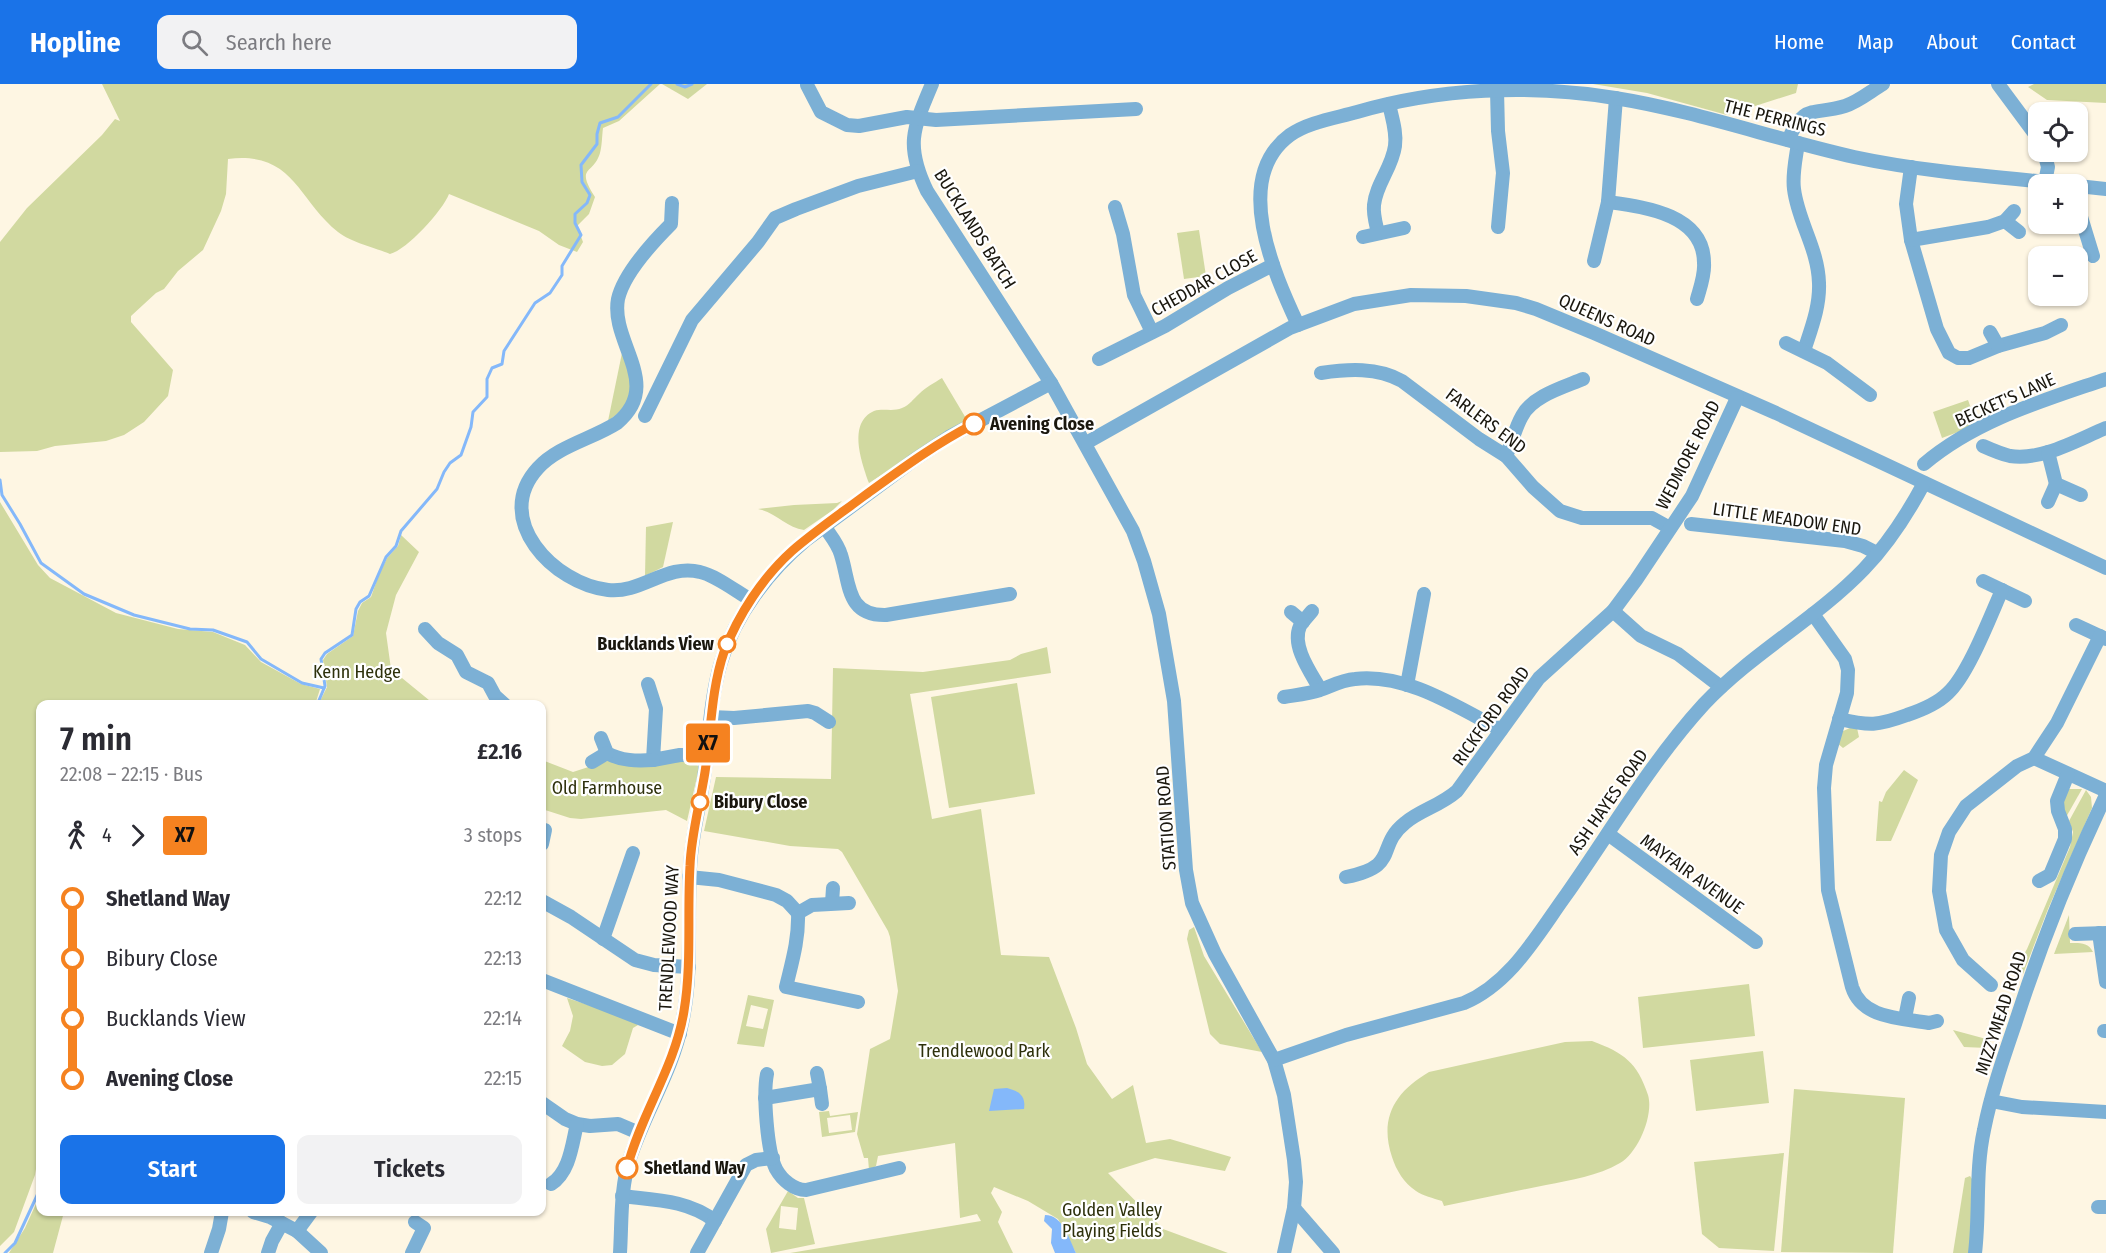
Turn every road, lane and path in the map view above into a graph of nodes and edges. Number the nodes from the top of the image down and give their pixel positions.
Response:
1 (932, 84) edge
2 (1883, 84) edge
3 (1998, 84) edge
4 (807, 85) edge
5 (1497, 90) junction
6 (1616, 98) junction
7 (1389, 104) junction
8 (1136, 109) dead end
9 (918, 118) junction
10 (2028, 124) edge
11 (1793, 141) junction
12 (1911, 167) junction
13 (918, 171) junction
14 (2028, 180) edge
15 (2088, 187) edge
16 (2106, 189) edge
17 (1608, 202) junction
18 (672, 203) dead end
19 (1120, 214) dead end
20 (1503, 218) dead end
21 (1404, 228) dead end
22 (2019, 232) dead end
23 (1378, 233) junction
24 (2088, 233) edge
25 (1363, 237) dead end
26 (1911, 240) junction
27 (2094, 249) dead end
28 (1594, 261) dead end
29 (1273, 265) junction
30 (1697, 299) dead end
31 (1298, 325) junction
32 (2061, 325) dead end
33 (1152, 332) junction
34 (1990, 332) dead end
35 (2045, 333) junction
36 (1786, 343) dead end
37 (1998, 346) junction
38 (2050, 346) dead end
39 (1804, 351) junction
40 (1104, 352) dead end
41 (1321, 373) dead end
42 (1575, 378) dead end
43 (2106, 379) edge
44 (1051, 383) junction
45 (1866, 387) dead end
46 (1737, 398) junction
47 (645, 416) dead end
48 (2106, 429) edge
49 (1086, 443) junction
50 (1989, 445) dead end
51 (2048, 452) junction
52 (1506, 456) junction
53 (1924, 465) dead end
54 (1924, 483) junction
55 (2056, 484) junction
56 (2080, 495) dead end
57 (2048, 502) dead end
58 (1691, 524) dead end
59 (824, 526) junction
60 (1670, 528) junction
61 (1878, 554) junction
62 (2106, 568) edge
63 (1983, 581) dead end
64 (2002, 590) junction
65 (1010, 594) dead end
66 (1424, 594) dead end
67 (751, 600) junction
68 (2025, 601) dead end
69 (1312, 611) dead end
70 (1613, 611) junction
71 (1291, 612) dead end
72 (1813, 614) junction
73 (1303, 622) junction
74 (2076, 624) dead end
75 (425, 629) dead end
76 (2103, 638) edge
77 (648, 684) dead end
78 (1407, 685) junction
79 (1721, 687) junction
80 (1320, 689) junction
81 (1284, 697) dead end
82 (499, 700) edge
83 (711, 717) junction
84 (1839, 719) junction
85 (829, 722) dead end
86 (1501, 730) junction
87 (601, 738) dead end
88 (607, 753) junction
89 (706, 754) junction
90 (2034, 758) junction
91 (653, 760) junction
92 (592, 762) dead end
93 (2068, 774) junction
94 (2106, 793) edge
95 (1608, 834) junction
96 (633, 862) dead end
97 (689, 877) junction
98 (1350, 880) dead end
99 (2039, 881) dead end
100 (833, 888) dead end
101 (832, 903) junction
102 (849, 903) dead end
103 (546, 904) edge
104 (798, 913) junction
105 (2102, 933) edge
106 (2075, 934) dead end
107 (603, 939) junction
108 (1756, 942) dead end
109 (689, 967) junction
110 (546, 982) edge
111 (2106, 982) edge
112 (1992, 985) dead end
113 (1909, 998) dead end
114 (858, 1002) dead end
115 (1905, 1018) junction
116 (1937, 1021) dead end
117 (680, 1034) junction
118 (1274, 1060) junction
119 (817, 1072) dead end
120 (767, 1074) dead end
121 (820, 1089) junction
122 (765, 1098) junction
123 (1991, 1101) junction
124 (822, 1104) dead end
125 (546, 1106) edge
126 (2106, 1112) edge
127 (577, 1124) junction
128 (639, 1133) junction
129 (773, 1158) junction
130 (899, 1168) dead end
131 (559, 1183) dead end
132 (622, 1196) junction
133 (1294, 1208) junction
134 (221, 1216) edge
135 (264, 1216) edge
136 (308, 1216) edge
137 (715, 1221) junction
138 (415, 1222) dead end
139 (282, 1223) junction
140 (297, 1231) junction
141 (204, 1253) edge
142 (268, 1253) edge
143 (321, 1253) edge
144 (412, 1253) edge
145 (620, 1253) edge
146 (697, 1253) edge
147 (1284, 1253) edge
148 (1333, 1253) edge
149 (1975, 1253) edge

1 - 9 street, BUCKLANDS BATCH
2 - 11 street
3 - 10 street
4 - 9 street
5 - 6 street, THE PERRINGS
5 - 7 street, THE PERRINGS
5 - 20 street
6 - 11 street, THE PERRINGS
6 - 17 street
7 - 23 street
7 - 29 street, THE PERRINGS
8 - 9 street
9 - 13 street, BUCKLANDS BATCH
11 - 12 street, THE PERRINGS
11 - 39 street
12 - 14 street, THE PERRINGS
12 - 26 street
13 - 44 street, BUCKLANDS BATCH
13 - 47 street
15 - 16 street
17 - 28 street
17 - 30 street
18 - 67 street
19 - 33 street, CHEDDAR CLOSE
21 - 23 street
22 - 26 street
23 - 25 street
24 - 27 street
26 - 37 street
29 - 31 street, THE PERRINGS
29 - 33 street, CHEDDAR CLOSE
31 - 46 street, QUEENS ROAD
31 - 49 street, QUEENS ROAD
32 - 35 street
33 - 40 street, CHEDDAR CLOSE
34 - 37 street
35 - 37 street
35 - 38 street
36 - 39 street
39 - 45 street
41 - 52 street, FARLERS END
42 - 52 street
43 - 53 street, BECKET'S LANE
44 - 49 street, STATION ROAD
44 - 59 street, TRENDLEWOOD WAY
46 - 54 street, QUEENS ROAD
46 - 60 street, WEDMORE ROAD
48 - 51 street
49 - 118 street, STATION ROAD
50 - 51 street
51 - 55 street
52 - 60 street, FARLERS END
54 - 61 street, ASH HAYES ROAD
54 - 62 street, QUEENS ROAD
55 - 56 street
55 - 57 street
58 - 61 street, LITTLE MEADOW END
59 - 65 street
59 - 67 street, TRENDLEWOOD WAY
60 - 70 street, RICKFORD ROAD
61 - 72 street, ASH HAYES ROAD
63 - 64 street
64 - 68 street
64 - 84 street
66 - 78 street
67 - 83 street, TRENDLEWOOD WAY
69 - 73 street
70 - 79 street
70 - 86 street, RICKFORD ROAD
71 - 73 street
72 - 79 street, ASH HAYES ROAD
72 - 84 street
73 - 80 street
74 - 76 street
75 - 82 street
76 - 90 street
77 - 91 street
78 - 80 street
78 - 86 street
79 - 95 street, ASH HAYES ROAD
80 - 81 street
83 - 85 street
83 - 89 street, TRENDLEWOOD WAY
84 - 115 street
86 - 98 street, RICKFORD ROAD
87 - 88 street
88 - 91 street
88 - 92 street
89 - 91 street
89 - 97 street, TRENDLEWOOD WAY
90 - 93 street
90 - 112 street
93 - 94 street
93 - 99 street
94 - 123 street, MIZZYMEAD ROAD
95 - 108 street, MAYFAIR AVENUE
95 - 118 street, ASH HAYES ROAD
96 - 107 street
97 - 104 street
97 - 109 street, TRENDLEWOOD WAY
100 - 101 street
101 - 102 street
101 - 104 street
103 - 107 street
104 - 114 street
105 - 106 street
105 - 111 street
107 - 109 street
109 - 117 street, TRENDLEWOOD WAY
110 - 117 street
113 - 115 street
115 - 116 street
117 - 128 street, TRENDLEWOOD WAY
118 - 133 street, STATION ROAD
119 - 121 street
120 - 122 street
121 - 122 street
121 - 124 street
122 - 129 street
123 - 126 street
123 - 149 street, MIZZYMEAD ROAD
125 - 127 street
127 - 128 street
127 - 131 street
128 - 132 street, TRENDLEWOOD WAY
129 - 130 street
129 - 137 street
132 - 137 street
132 - 145 street, TRENDLEWOOD WAY
133 - 147 street, STATION ROAD
133 - 148 street
134 - 141 street
135 - 139 street
136 - 140 street
137 - 146 street
138 - 144 street
139 - 140 street
139 - 142 street
140 - 143 street

